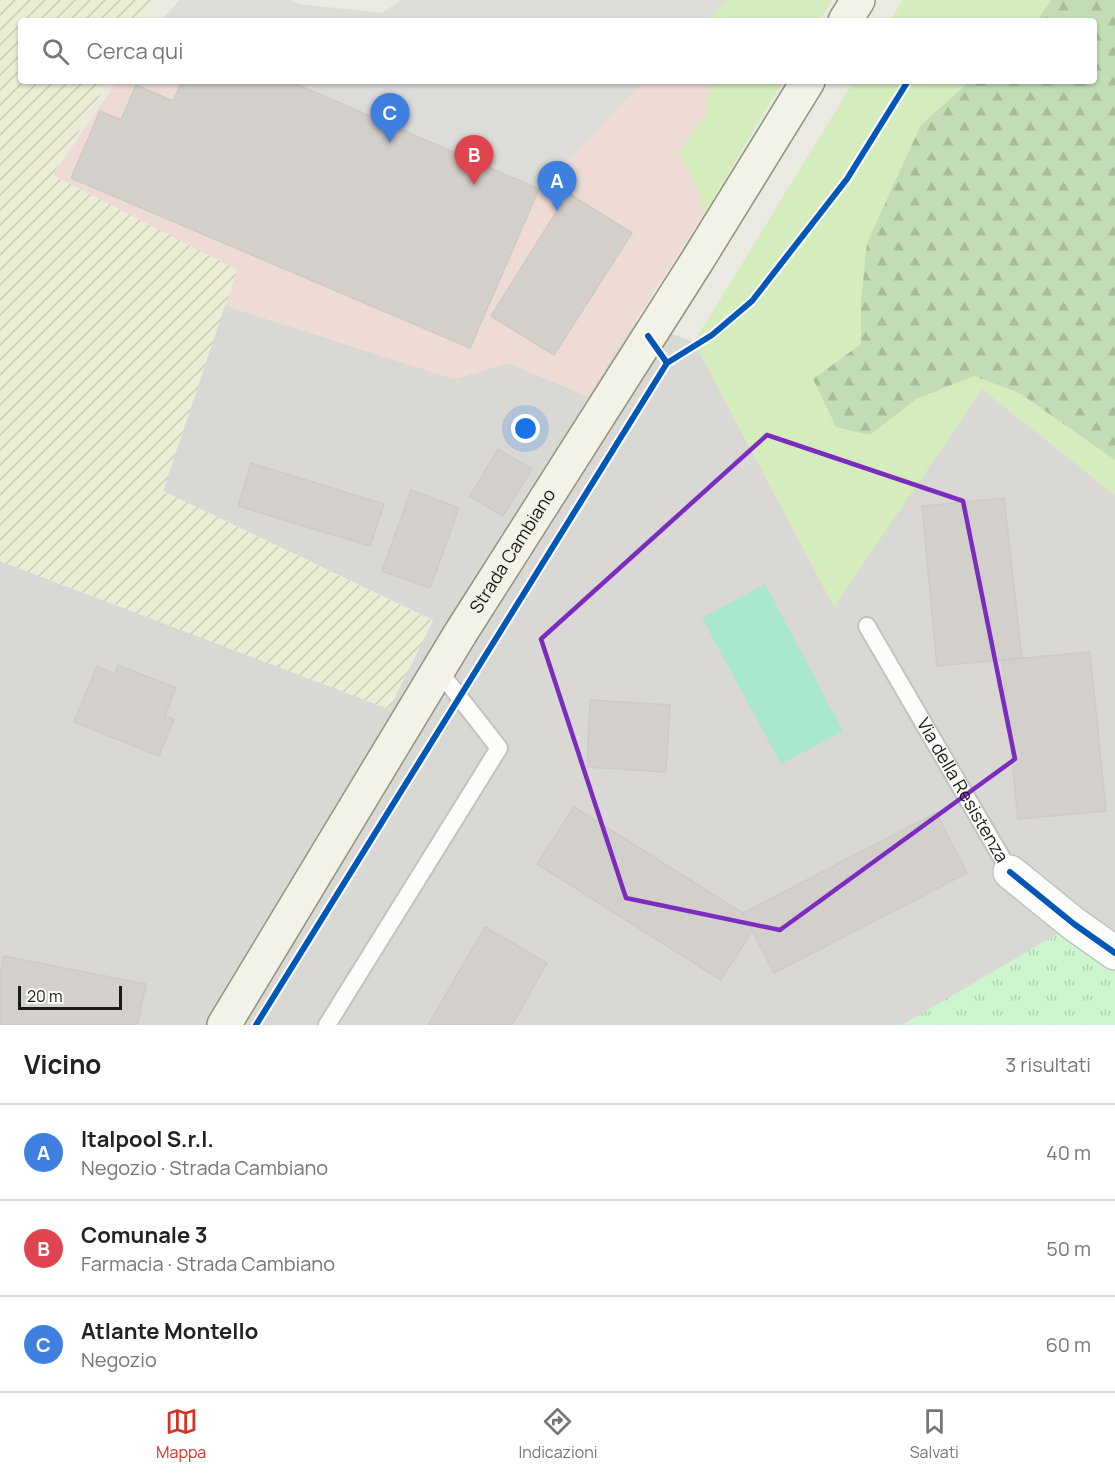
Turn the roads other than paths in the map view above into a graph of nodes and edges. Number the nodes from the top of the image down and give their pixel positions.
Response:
1 (858, 0) edge
2 (847, 18) edge
3 (806, 84) edge
4 (867, 626) dead end
5 (439, 671) junction
6 (1010, 872) joint
7 (1115, 952) edge
8 (224, 1025) edge
9 (327, 1025) edge

1 - 2 main road
3 - 5 main road, Strada Cambiano
4 - 6 lane, Via della Resistenza
5 - 8 main road, Strada Cambiano
5 - 9 lane
6 - 7 street, Via della Resistenza

